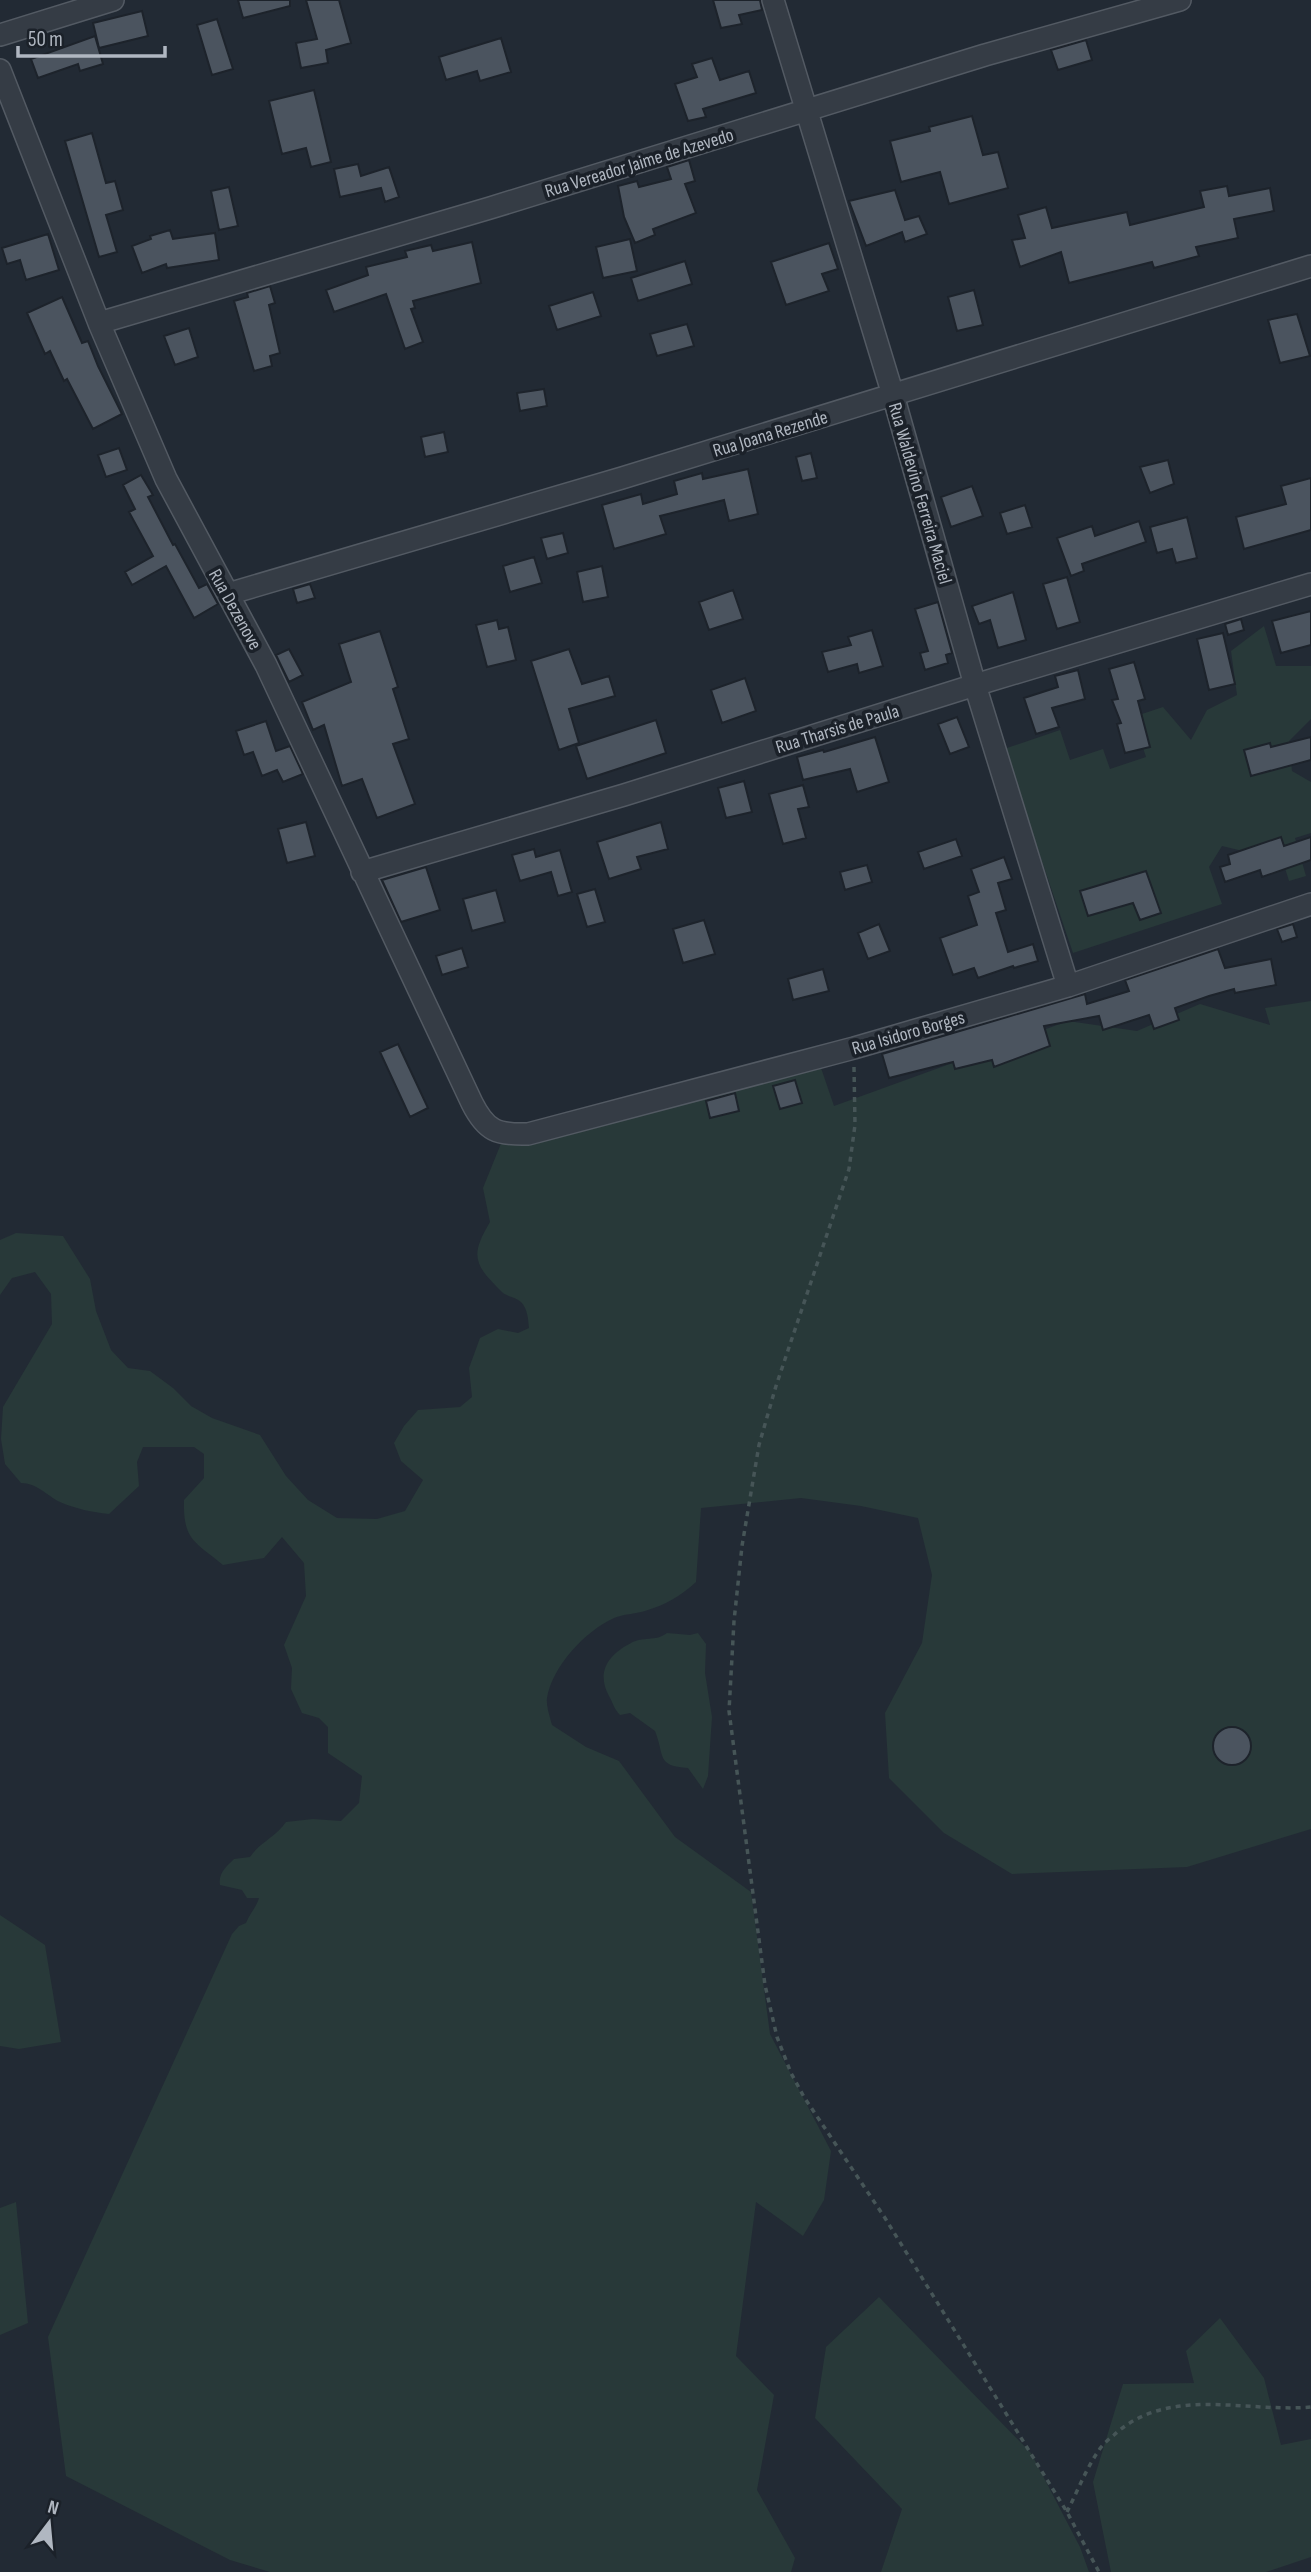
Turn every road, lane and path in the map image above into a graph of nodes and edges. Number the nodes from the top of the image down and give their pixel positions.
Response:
1 (113, 0) edge
2 (773, 0) edge
3 (1180, 0) edge
4 (0, 35) edge
5 (0, 70) edge
6 (805, 110) junction
7 (1311, 266) edge
8 (99, 323) junction
9 (893, 395) junction
10 (1311, 584) edge
11 (228, 594) junction
12 (975, 685) junction
13 (362, 872) junction
14 (1311, 904) edge
15 (1068, 986) junction
16 (853, 1048) junction
17 (499, 1132) joint
18 (1311, 2407) edge
19 (1067, 2512) junction
20 (1099, 2572) edge

1 - 4 street
2 - 6 street, Rua Waldevino Ferreira Maciel
3 - 6 street, Rua Vereador Jaime de Azevedo
5 - 8 street, Rua Dezenove
6 - 8 street, Rua Vereador Jaime de Azevedo
6 - 9 street, Rua Waldevino Ferreira Maciel
7 - 9 street, Rua Joana Rezende
8 - 11 street, Rua Dezenove
9 - 11 street, Rua Joana Rezende
9 - 12 street, Rua Waldevino Ferreira Maciel
10 - 12 street, Rua Tharsis de Paula
11 - 13 street, Rua Dezenove
12 - 13 street, Rua Tharsis de Paula
12 - 15 street, Rua Waldevino Ferreira Maciel
13 - 17 street, Rua Dezenove
14 - 15 street, Rua Isidoro Borges
15 - 16 street, Rua Isidoro Borges
16 - 17 street, Rua Isidoro Borges
16 - 19 path
18 - 19 path
19 - 20 path

